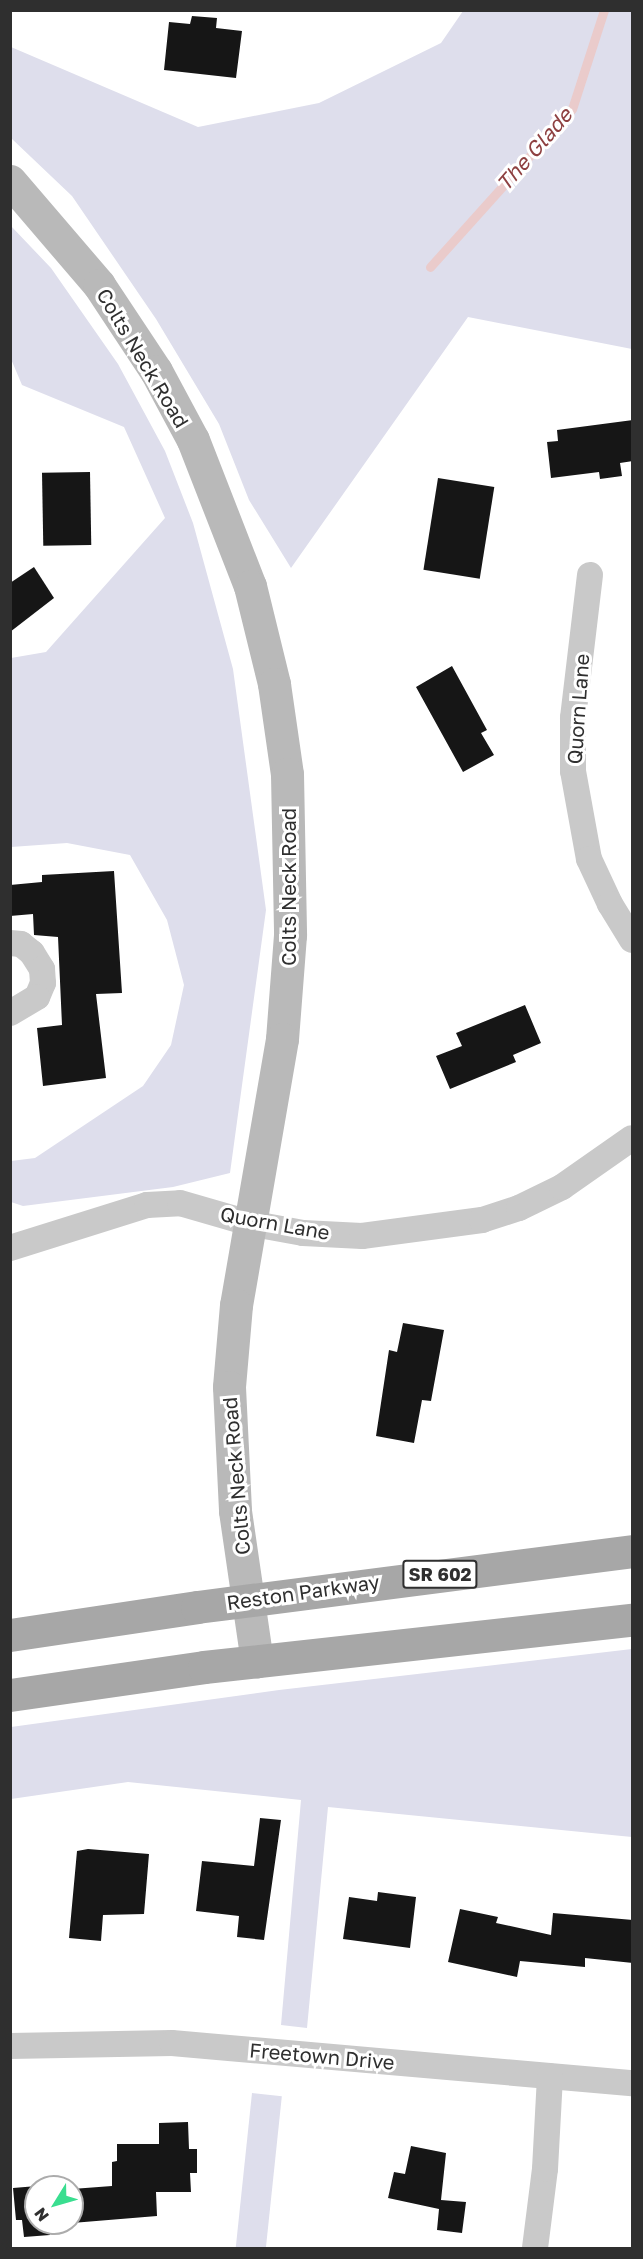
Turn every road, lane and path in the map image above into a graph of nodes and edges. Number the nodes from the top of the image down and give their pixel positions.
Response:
1 (10, 181) edge
2 (590, 574) dead end
3 (633, 940) edge
4 (10, 943) edge
5 (10, 1013) edge
6 (633, 1138) edge
7 (249, 1223) junction
8 (10, 1248) edge
9 (633, 1551) edge
10 (248, 1600) junction
11 (633, 1620) edge
12 (10, 1635) edge
13 (257, 1661) junction
14 (10, 1695) edge
15 (10, 2046) edge
16 (550, 2076) junction
17 (633, 2083) edge
18 (535, 2248) edge

1 - 7 street, Colts Neck Road
2 - 3 street, Quorn Lane
4 - 5 street
6 - 7 street, Quorn Lane
7 - 8 street, Quorn Lane
7 - 10 street, Colts Neck Road
9 - 10 main road, Reston Parkway / SR 602
10 - 12 main road, Reston Parkway / SR 602
10 - 13 street, Colts Neck Road
11 - 13 main road
13 - 14 main road
15 - 16 street, Freetown Drive
16 - 17 street, Freetown Drive
16 - 18 street

